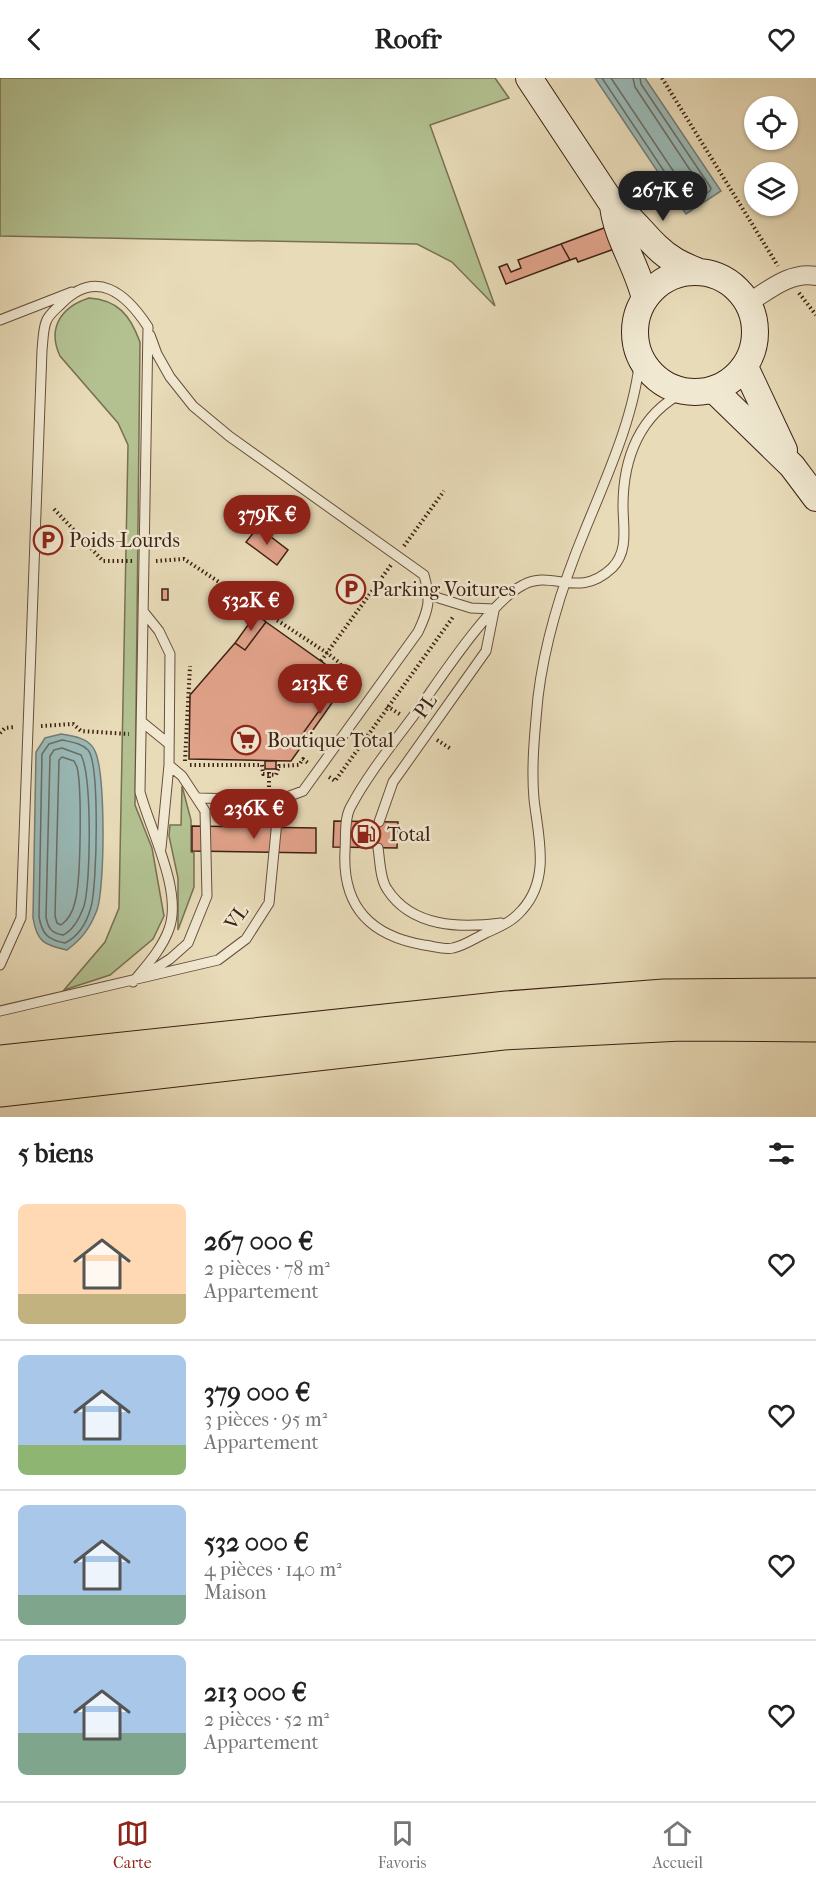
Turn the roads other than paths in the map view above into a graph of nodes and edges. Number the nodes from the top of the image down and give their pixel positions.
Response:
1 (529, 78) edge
2 (613, 205) junction
3 (697, 271) junction
4 (816, 276) edge
5 (74, 291) junction
6 (645, 299) junction
7 (748, 303) junction
8 (0, 320) edge
9 (148, 327) junction
10 (640, 357) junction
11 (745, 367) junction
12 (714, 390) junction
13 (684, 392) junction
14 (792, 466) junction
15 (816, 498) edge
16 (565, 583) junction
17 (429, 595) junction
18 (494, 609) junction
19 (143, 611) junction
20 (141, 722) junction
21 (169, 744) junction
22 (169, 765) junction
23 (199, 798) junction
24 (279, 800) junction
25 (379, 822) dead end
26 (378, 848) dead end
27 (161, 850) junction
28 (509, 922) junction
29 (0, 965) edge
30 (132, 982) junction
31 (816, 995) edge
32 (0, 1011) edge
33 (816, 1025) edge
34 (0, 1062) edge
35 (0, 1090) edge

1 - 2 main road
2 - 3 main road
2 - 6 main road
3 - 6 main road
3 - 7 main road
4 - 7 street
5 - 8 lane
5 - 9 lane
5 - 29 lane
6 - 10 main road
7 - 11 main road
9 - 17 lane
9 - 19 lane
10 - 13 main road
10 - 16 lane
11 - 12 main road
11 - 14 main road
12 - 13 main road
12 - 14 main road
13 - 16 lane
14 - 15 main road
16 - 18 lane
16 - 28 lane
17 - 18 lane
17 - 24 lane
18 - 25 lane, PL
18 - 28 lane
19 - 20 lane
19 - 21 lane
20 - 21 lane
20 - 27 lane
21 - 22 lane
22 - 23 lane
22 - 27 lane
23 - 24 lane
23 - 30 lane
24 - 30 lane, VL
26 - 28 lane
27 - 30 lane
30 - 32 lane, VL
31 - 34 highway
33 - 35 highway

